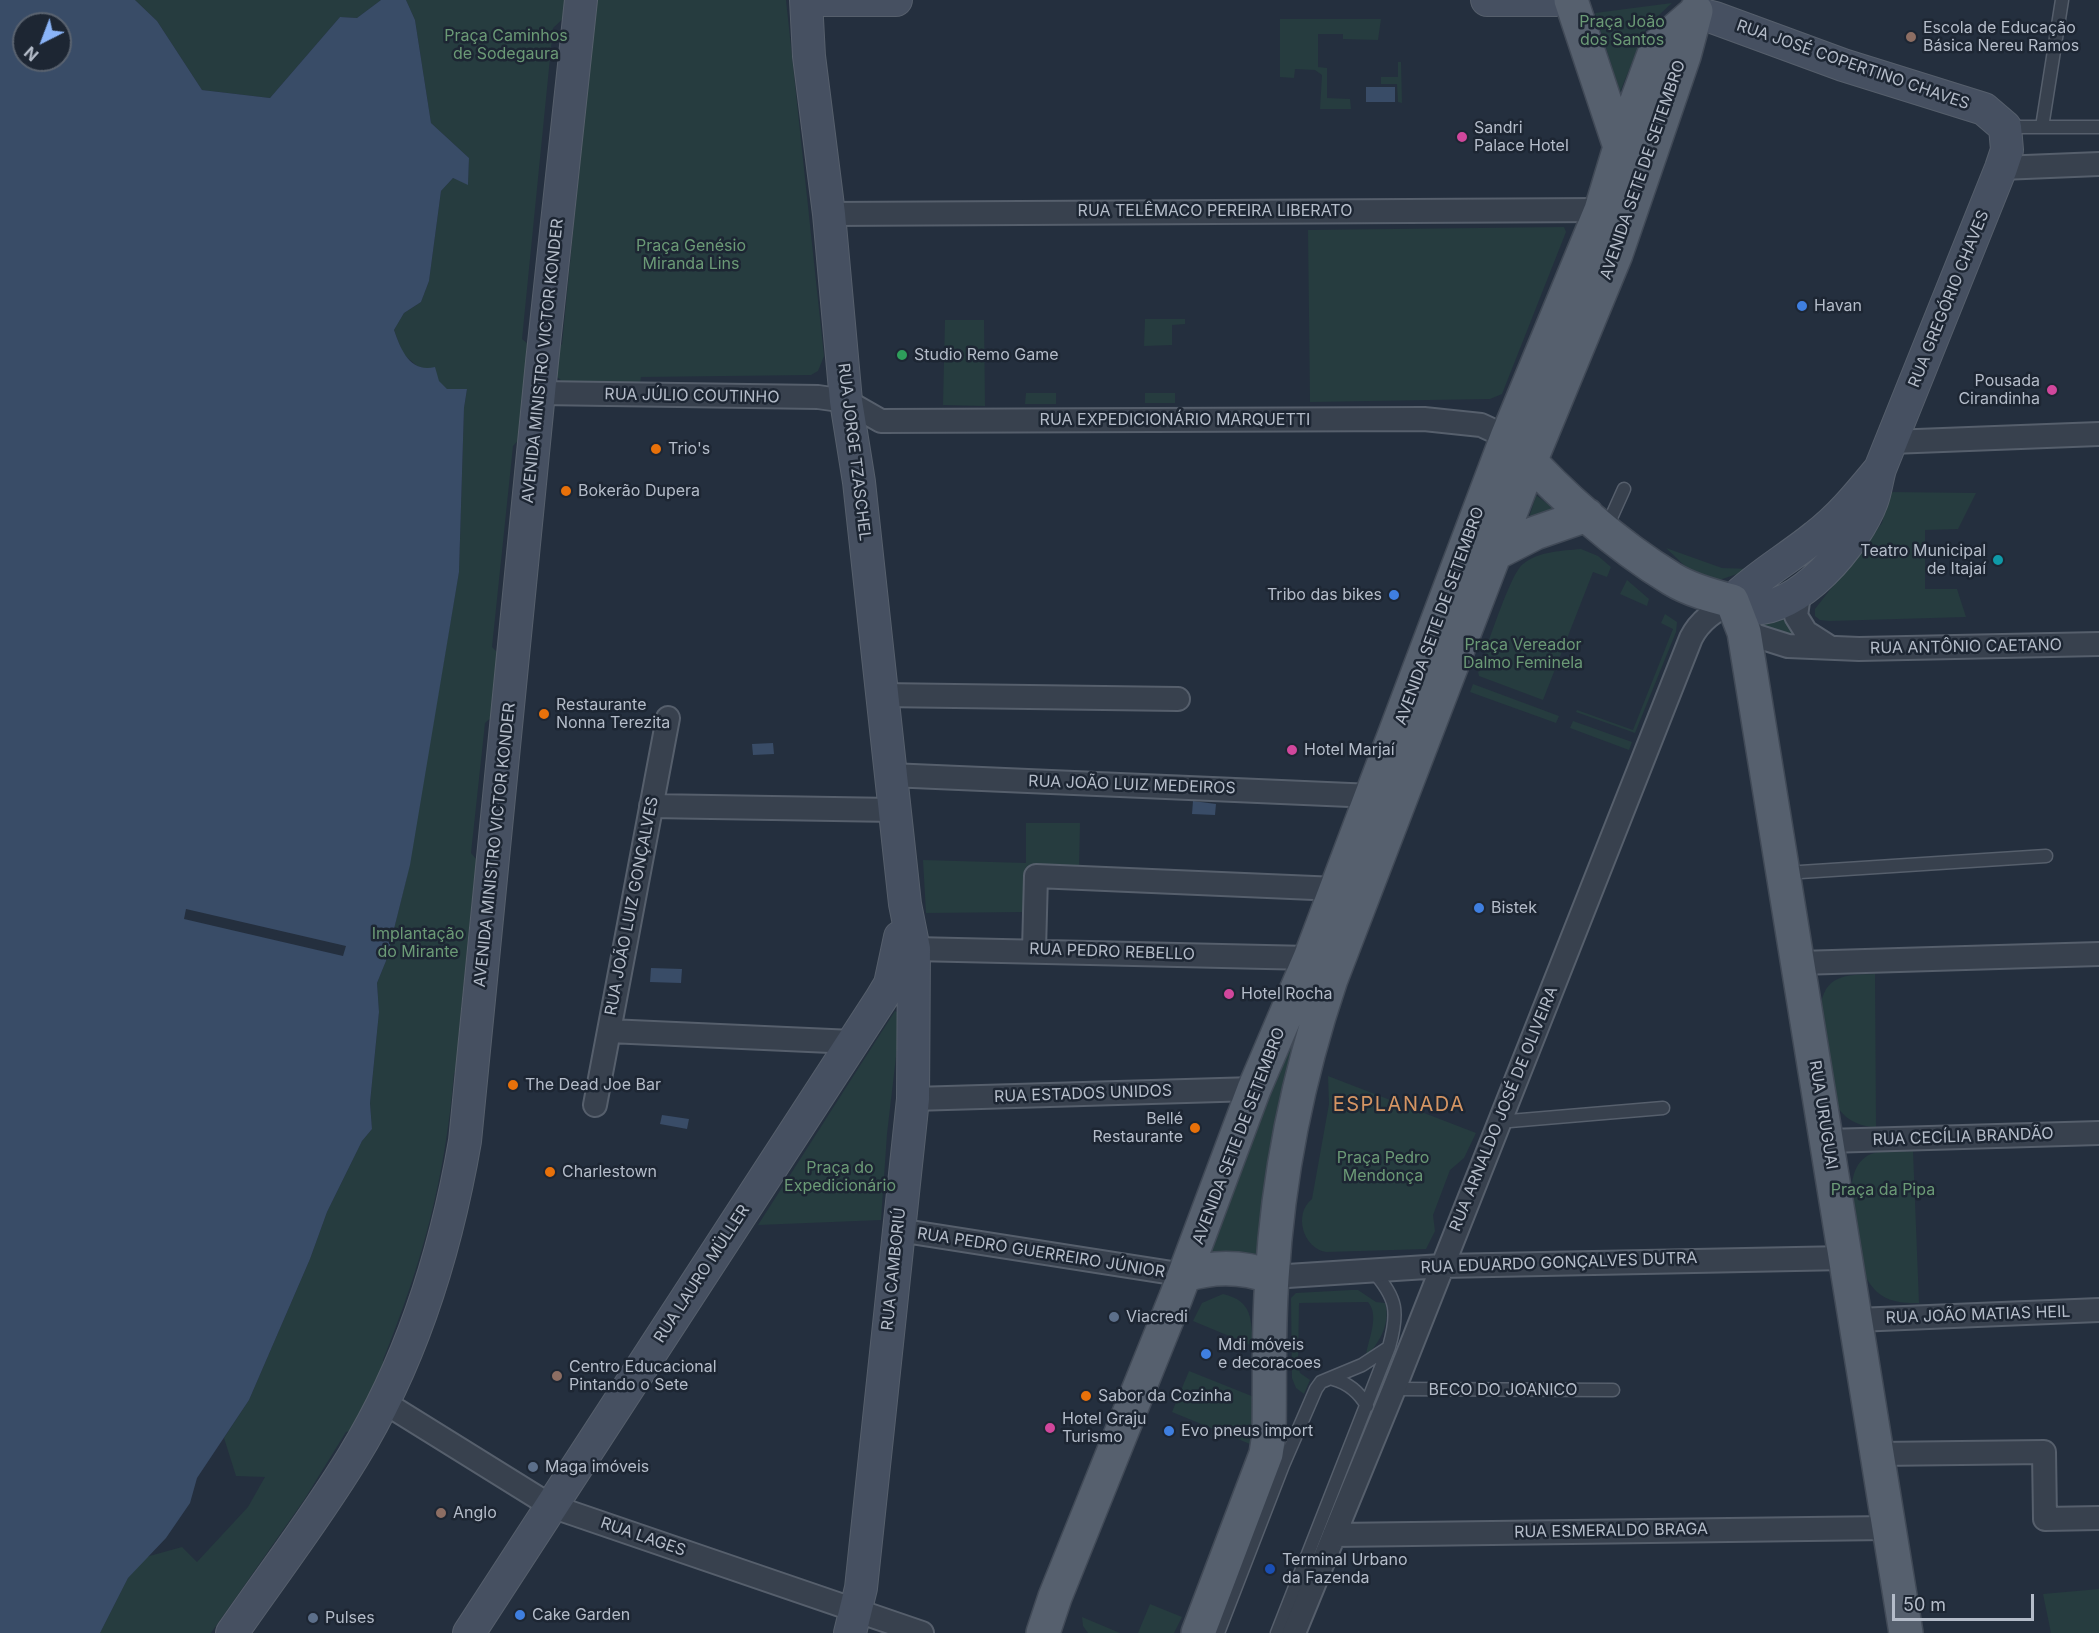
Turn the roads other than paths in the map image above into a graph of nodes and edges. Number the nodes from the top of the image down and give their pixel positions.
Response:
1 (581, 0) edge
2 (806, 0) edge
3 (896, 0) edge
4 (1487, 0) edge
5 (1558, 0) edge
6 (1571, 0) edge
7 (2062, 0) edge
8 (1696, 7) edge
9 (2042, 126) junction
10 (2004, 127) junction
11 (2099, 127) edge
12 (1620, 147) junction
13 (2099, 164) edge
14 (2001, 168) junction
15 (1600, 210) junction
16 (829, 214) junction
17 (538, 393) junction
18 (846, 400) junction
19 (2099, 434) edge
20 (1507, 437) junction
21 (1885, 456) junction
22 (1530, 462) junction
23 (1624, 489) dead end
24 (1597, 522) junction
25 (1496, 553) junction
26 (1799, 594) junction
27 (1732, 601) junction
28 (1744, 632) junction
29 (2099, 644) edge
30 (1832, 648) junction
31 (881, 695) junction
32 (1178, 699) dead end
33 (668, 718) dead end
34 (890, 775) junction
35 (1373, 796) junction
36 (651, 806) junction
37 (894, 810) junction
38 (2046, 856) dead end
39 (1785, 873) junction
40 (1336, 889) junction
41 (905, 904) junction
42 (914, 949) junction
43 (1035, 950) junction
44 (2099, 954) edge
45 (1310, 958) junction
46 (1798, 963) junction
47 (609, 1031) junction
48 (853, 1042) junction
49 (1254, 1089) junction
50 (913, 1099) junction
51 (595, 1105) dead end
52 (1663, 1108) dead end
53 (1498, 1122) junction
54 (2099, 1133) edge
55 (1827, 1142) junction
56 (898, 1230) junction
57 (1846, 1258) junction
58 (1442, 1266) junction
59 (1371, 1269) junction
60 (1185, 1275) junction
61 (1272, 1277) junction
62 (2099, 1310) edge
63 (1856, 1320) junction
64 (1389, 1347) junction
65 (1333, 1378) junction
66 (1394, 1389) junction
67 (1613, 1390) dead end
68 (382, 1401) junction
69 (1366, 1406) junction
70 (1878, 1454) junction
71 (551, 1506) junction
72 (2099, 1518) edge
73 (1887, 1528) junction
74 (1335, 1535) junction
75 (1055, 1597) junction
76 (853, 1622) edge
77 (232, 1633) edge
78 (469, 1633) edge
79 (922, 1633) edge
80 (1043, 1633) edge
81 (1063, 1633) edge
82 (1198, 1633) edge
83 (1218, 1633) edge
84 (1277, 1633) edge
85 (1294, 1633) edge
86 (1906, 1633) edge

1 - 17 main road, AVENIDA MINISTRO VICTOR KONDER
2 - 3 main road
2 - 16 main road, RUA JORGE TZASCHEL
4 - 5 main road
6 - 12 main road
7 - 9 lane
8 - 10 main road, RUA JOSÉ COPERTINO CHAVES
8 - 12 main road, AVENIDA SETE DE SETEMBRO
8 - 22 main road, AVENIDA SETE DE SETEMBRO
9 - 10 lane
9 - 11 lane
10 - 14 main road, RUA GREGÓRIO CHAVES
12 - 15 main road, AVENIDA SETE DE SETEMBRO
13 - 14 street
14 - 21 main road, RUA GREGÓRIO CHAVES
15 - 16 street, RUA TELÊMACO PEREIRA LIBERATO
15 - 20 main road, AVENIDA SETE DE SETEMBRO
16 - 18 main road, RUA JORGE TZASCHEL
17 - 18 street, RUA JÚLIO COUTINHO
17 - 68 main road, AVENIDA MINISTRO VICTOR KONDER
18 - 20 street, RUA EXPEDICIONÁRIO MARQUETTI
18 - 31 main road, RUA JORGE TZASCHEL
19 - 21 street
20 - 22 main road
20 - 35 main road, AVENIDA SETE DE SETEMBRO
21 - 26 main road, RUA GREGÓRIO CHAVES
21 - 27 main road, RUA GREGÓRIO CHAVES
22 - 24 main road
22 - 25 main road, AVENIDA SETE DE SETEMBRO
23 - 24 lane
24 - 25 main road
24 - 27 main road
25 - 61 main road, AVENIDA SETE DE SETEMBRO
26 - 27 main road, RUA GREGÓRIO CHAVES
26 - 30 street
27 - 28 main road
27 - 53 street, RUA ARNALDO JOSÉ DE OLIVEIRA
28 - 30 street, RUA ANTÔNIO CAETANO
28 - 39 main road, RUA URUGUAI
29 - 30 street, RUA ANTÔNIO CAETANO
31 - 32 street
31 - 34 main road, RUA JORGE TZASCHEL
33 - 36 street, RUA JOÃO LUIZ GONÇALVES
34 - 35 street, RUA JOÃO LUIZ MEDEIROS
34 - 37 main road, RUA JORGE TZASCHEL
35 - 40 main road, AVENIDA SETE DE SETEMBRO
36 - 37 street
36 - 47 street, RUA JOÃO LUIZ GONÇALVES
37 - 41 main road, RUA JORGE TZASCHEL
38 - 39 lane
39 - 46 main road, RUA URUGUAI
40 - 43 street
40 - 45 main road, AVENIDA SETE DE SETEMBRO
41 - 42 main road, RUA CAMBORIÚ
41 - 48 main road, RUA LAURO MÜLLER
42 - 43 street, RUA PEDRO REBELLO
42 - 50 main road, RUA CAMBORIÚ
43 - 45 street, RUA PEDRO REBELLO
44 - 46 street
45 - 49 main road, AVENIDA SETE DE SETEMBRO
46 - 55 main road, RUA URUGUAI
47 - 48 street, RUA JOÃO LUIZ GONÇALVES
47 - 51 street
48 - 71 main road, RUA LAURO MÜLLER
49 - 50 street, RUA ESTADOS UNIDOS
49 - 60 main road, AVENIDA SETE DE SETEMBRO
50 - 56 main road, RUA CAMBORIÚ
52 - 53 lane
53 - 58 street, RUA ARNALDO JOSÉ DE OLIVEIRA
54 - 55 street, RUA CECÍLIA BRANDÃO
55 - 57 main road, RUA URUGUAI
56 - 60 street, RUA PEDRO GUERREIRO JÚNIOR
56 - 76 main road, RUA CAMBORIÚ
57 - 58 street, RUA EDUARDO GONÇALVES DUTRA
57 - 63 main road, RUA URUGUAI
58 - 59 street, RUA EDUARDO GONÇALVES DUTRA
58 - 66 street, RUA ARNALDO JOSÉ DE OLIVEIRA
59 - 61 street, RUA EDUARDO GONÇALVES DUTRA
59 - 64 lane
60 - 61 main road
60 - 75 main road, AVENIDA SETE DE SETEMBRO
61 - 82 main road, AVENIDA SETE DE SETEMBRO
62 - 63 street, RUA JOÃO MATIAS HEIL
63 - 70 main road, RUA URUGUAI
64 - 65 lane
64 - 69 lane
65 - 69 lane
65 - 83 lane
66 - 67 lane, BECO DO JOANICO
66 - 74 street, RUA ARNALDO JOSÉ DE OLIVEIRA
68 - 71 street, RUA LAGES
68 - 77 main road, AVENIDA MINISTRO VICTOR KONDER
69 - 84 lane
70 - 72 street
70 - 73 main road, RUA URUGUAI
71 - 76 street, RUA LAGES
71 - 78 main road, RUA LAURO MÜLLER
73 - 74 street, RUA ESMERALDO BRAGA
73 - 86 main road, RUA URUGUAI
74 - 85 street, RUA ARNALDO JOSÉ DE OLIVEIRA
75 - 80 main road, AVENIDA SETE DE SETEMBRO
75 - 81 main road
76 - 79 street, RUA LAGES

